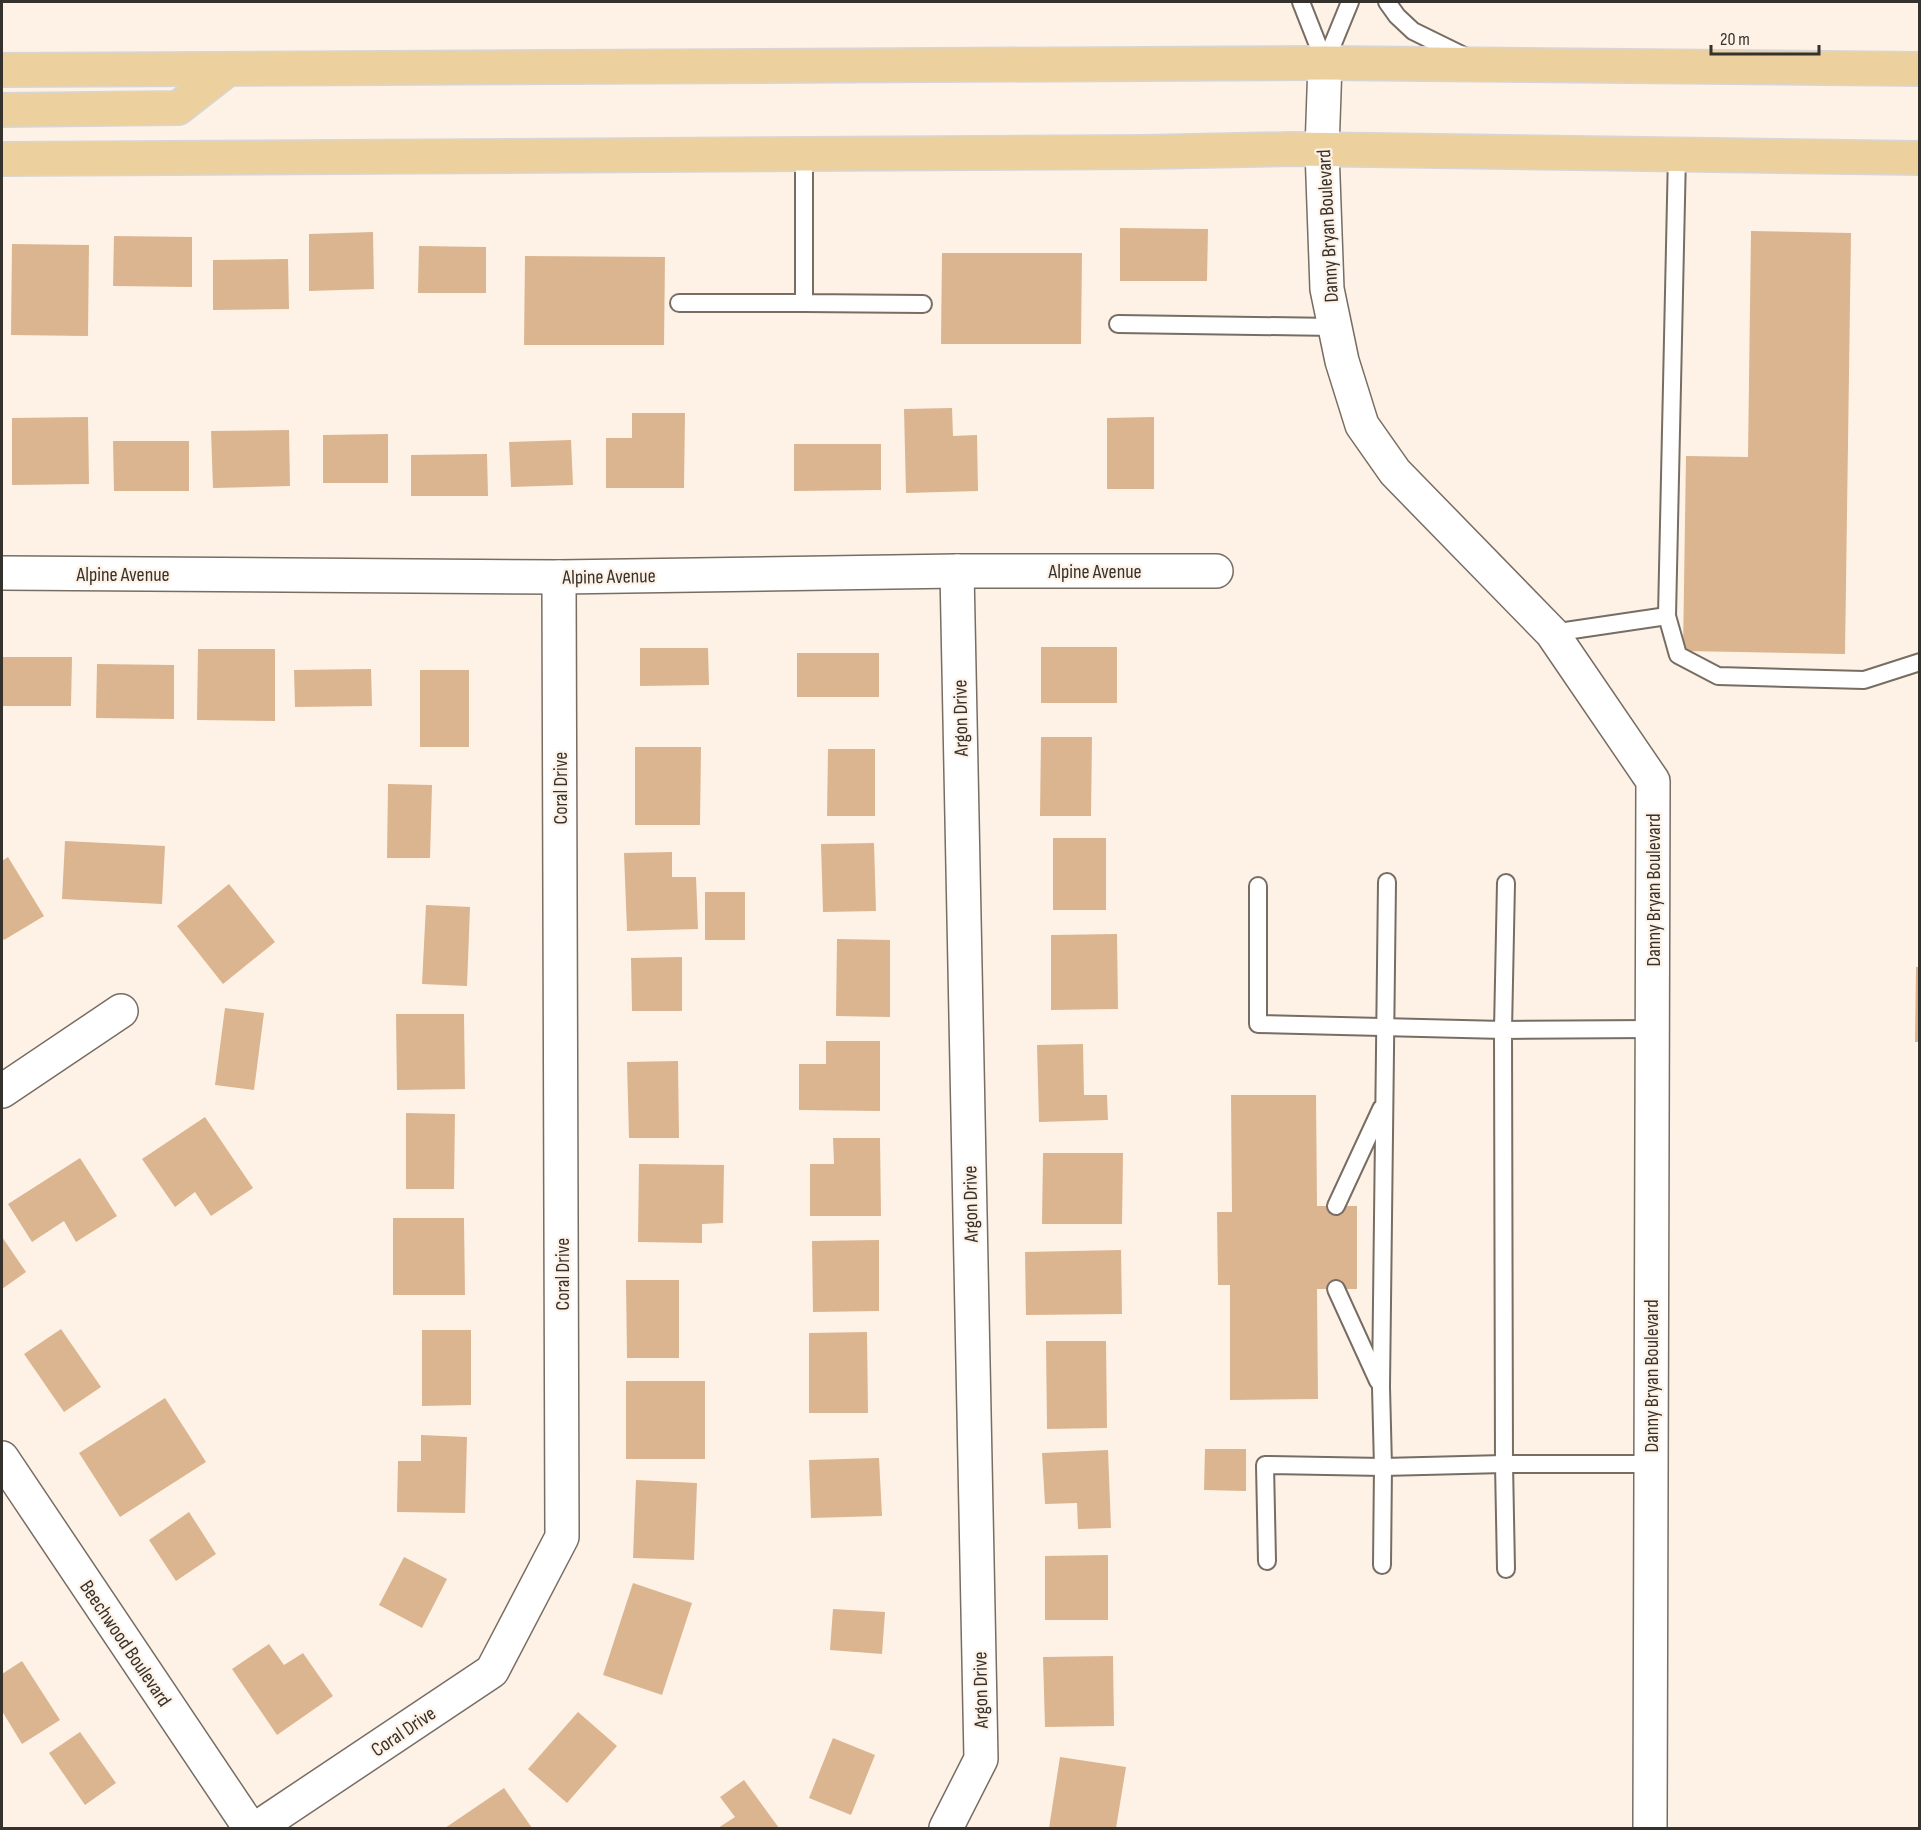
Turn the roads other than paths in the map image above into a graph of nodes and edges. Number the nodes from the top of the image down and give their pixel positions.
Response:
1 (1301, 2) edge
2 (1350, 2) edge
3 (1387, 2) edge
4 (1325, 63) junction
5 (1480, 64) junction
6 (228, 69) junction
7 (1920, 69) edge
8 (2, 70) edge
9 (2, 110) edge
10 (1322, 150) junction
11 (804, 154) junction
12 (1677, 154) junction
13 (1920, 158) edge
14 (2, 159) edge
15 (679, 303) dead end
16 (804, 303) junction
17 (922, 304) dead end
18 (1118, 324) dead end
19 (1335, 327) junction
20 (957, 571) junction
21 (1216, 571) dead end
22 (2, 573) edge
23 (559, 577) junction
24 (1667, 616) junction
25 (1552, 633) junction
26 (1920, 662) edge
27 (1387, 882) dead end
28 (1506, 883) dead end
29 (1258, 886) dead end
30 (121, 1011) dead end
31 (1384, 1027) junction
32 (1652, 1029) junction
33 (1503, 1030) junction
34 (2, 1091) edge
35 (1384, 1102) junction
36 (1336, 1206) dead end
37 (1336, 1289) dead end
38 (1381, 1387) junction
39 (2, 1458) edge
40 (1504, 1464) junction
41 (1651, 1464) junction
42 (1383, 1467) junction
43 (1267, 1561) dead end
44 (1382, 1565) dead end
45 (1506, 1569) dead end
46 (250, 1828) edge
47 (257, 1828) edge
48 (946, 1828) edge
49 (1650, 1828) edge

1 - 4 lane
2 - 4 lane
3 - 5 lane
4 - 5 main road
4 - 6 main road
4 - 10 street, Danny Bryan Boulevard
5 - 7 main road
6 - 8 main road
6 - 9 main road
10 - 11 main road
10 - 12 main road
10 - 19 street, Danny Bryan Boulevard
11 - 14 main road
11 - 16 lane
12 - 13 main road
12 - 24 lane
15 - 16 lane
16 - 17 lane
18 - 19 lane
19 - 25 street, Danny Bryan Boulevard
20 - 21 street, Alpine Avenue
20 - 23 street, Alpine Avenue
20 - 48 street, Argon Drive
22 - 23 street, Alpine Avenue
23 - 47 street, Coral Drive
24 - 25 lane
24 - 26 lane
25 - 32 street, Danny Bryan Boulevard
27 - 31 lane
28 - 33 lane
29 - 31 lane
30 - 34 street
31 - 33 lane
31 - 35 lane
32 - 33 lane
32 - 41 street, Danny Bryan Boulevard
33 - 40 lane
35 - 36 lane
35 - 38 lane
37 - 38 lane
38 - 42 lane
39 - 46 street, Beechwood Boulevard
40 - 41 lane
40 - 42 lane
40 - 45 lane
41 - 49 street, Danny Bryan Boulevard
42 - 43 lane
42 - 44 lane

